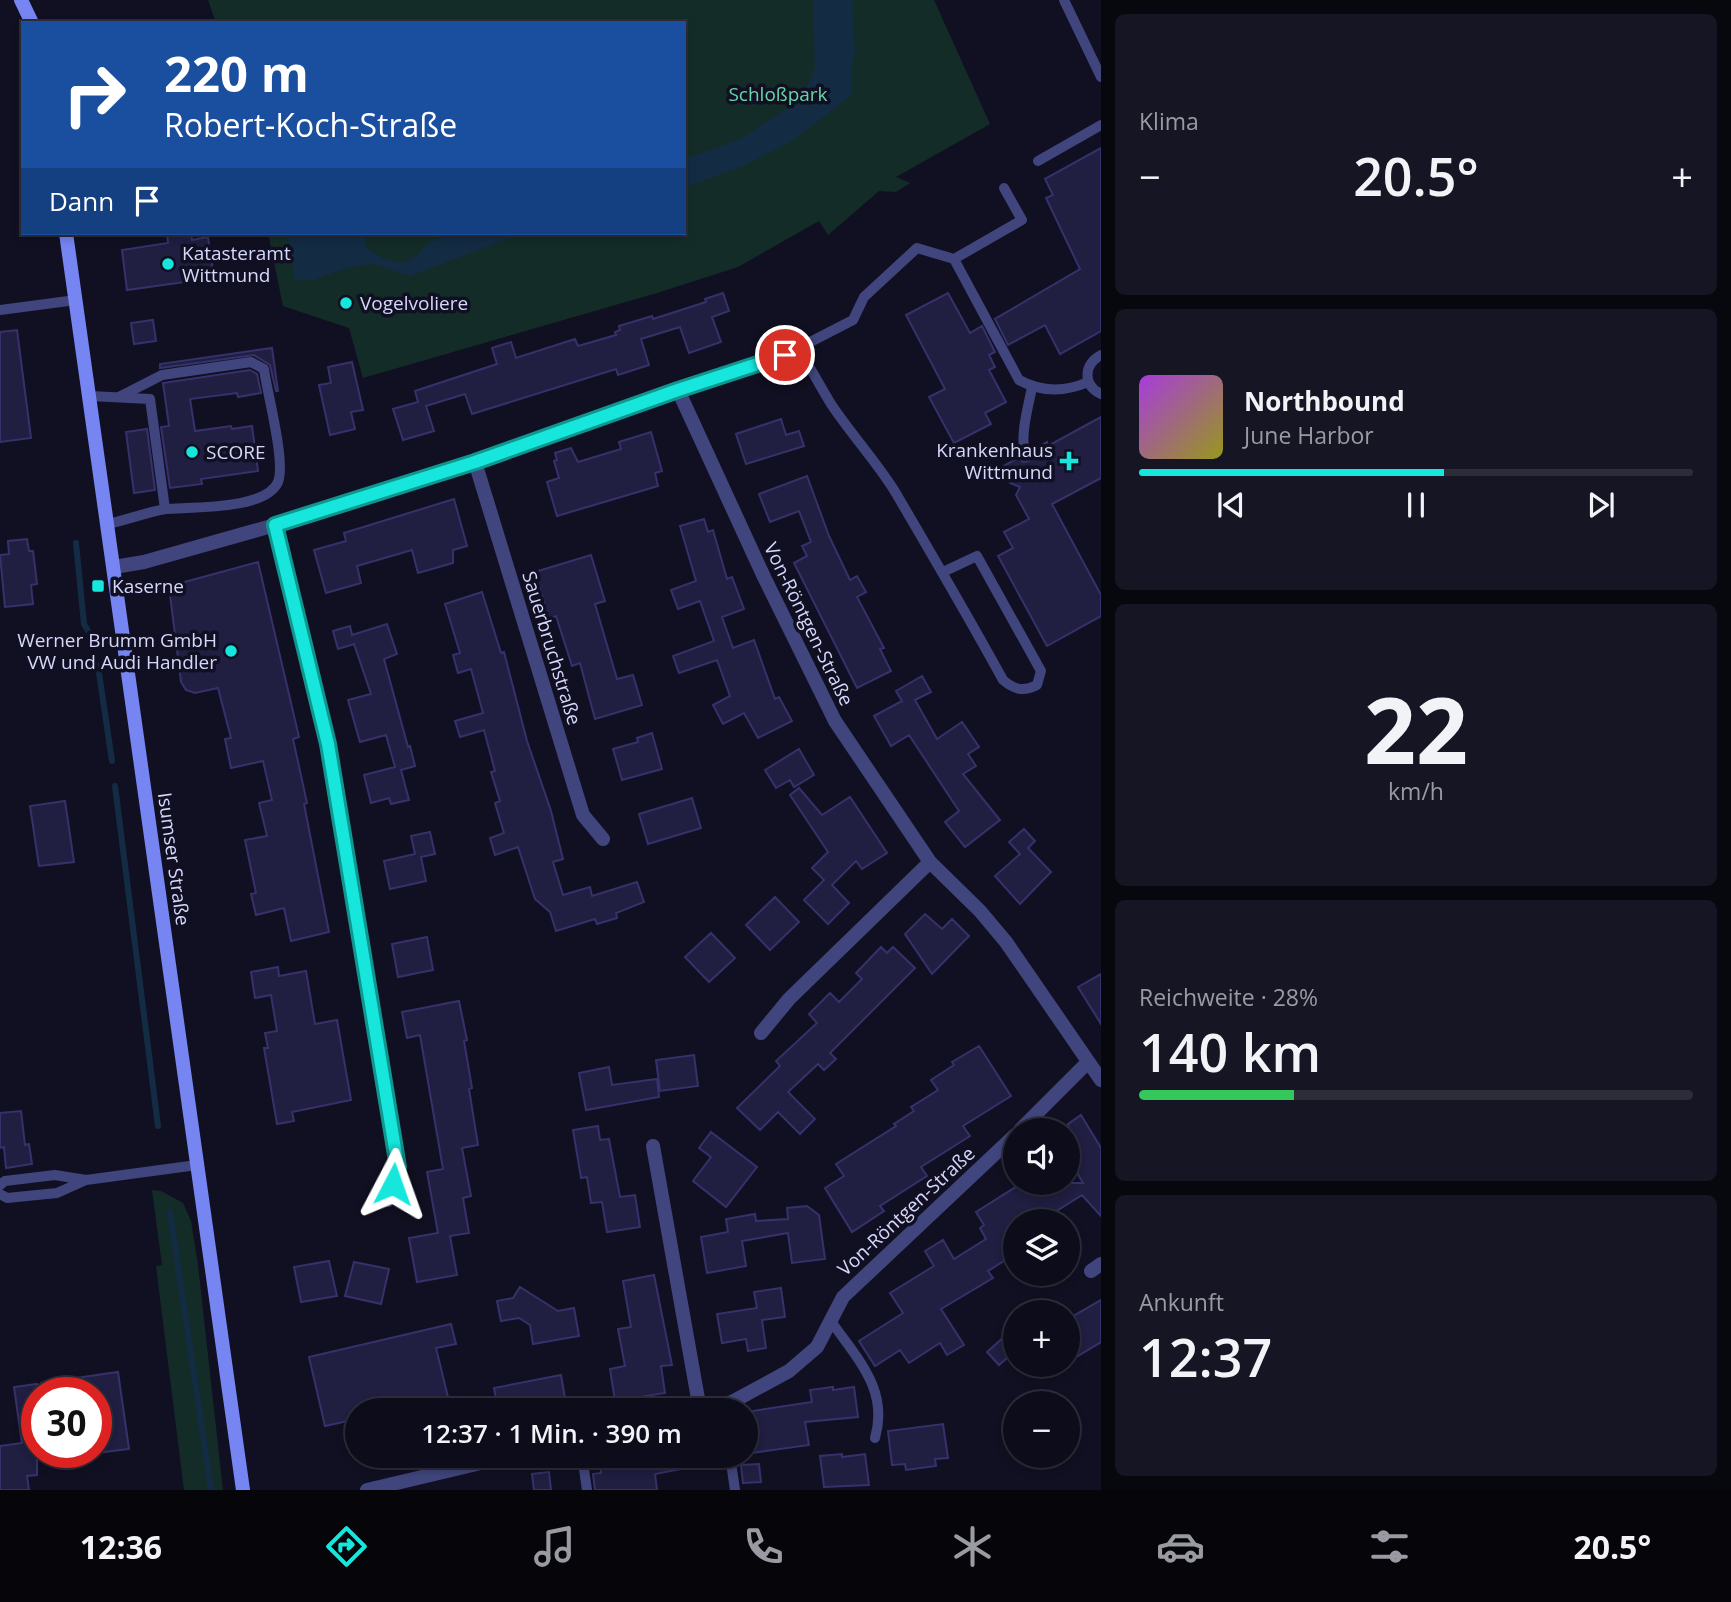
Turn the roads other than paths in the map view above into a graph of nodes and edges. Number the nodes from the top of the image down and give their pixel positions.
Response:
1 (21, 0) edge
2 (1064, 0) edge
3 (31, 21) edge
4 (1101, 76) edge
5 (1101, 125) edge
6 (1038, 161) dead end
7 (1004, 188) dead end
8 (66, 235) edge
9 (954, 259) junction
10 (76, 300) junction
11 (0, 310) edge
12 (799, 349) junction
13 (785, 355) joint
14 (1101, 355) edge
15 (1088, 382) junction
16 (1032, 387) junction
17 (678, 390) junction
18 (1101, 394) edge
19 (90, 396) junction
20 (119, 397) junction
21 (1025, 456) dead end
22 (475, 462) junction
23 (165, 509) junction
24 (108, 524) junction
25 (275, 525) junction
26 (114, 567) junction
27 (943, 572) junction
28 (603, 839) dead end
29 (930, 862) junction
30 (761, 1033) dead end
31 (1088, 1062) junction
32 (1101, 1080) edge
33 (1032, 1118) edge
34 (653, 1146) dead end
35 (1003, 1146) edge
36 (197, 1165) junction
37 (93, 1183) junction
38 (0, 1185) edge
39 (0, 1194) edge
40 (388, 1200) dead end
41 (831, 1321) junction
42 (697, 1398) edge
43 (739, 1398) edge
44 (875, 1438) dead end
45 (460, 1468) edge
46 (584, 1468) edge
47 (732, 1468) edge
48 (243, 1490) edge
49 (367, 1490) edge
50 (587, 1490) edge
51 (735, 1490) edge

1 - 3 street
2 - 4 lane
5 - 6 lane
7 - 9 lane
8 - 10 street, Isumser Straße
9 - 12 lane
9 - 16 lane
10 - 11 lane
10 - 19 street, Isumser Straße
12 - 13 lane
12 - 27 lane
13 - 17 street
14 - 15 lane
15 - 16 lane
15 - 18 lane
16 - 21 lane
17 - 22 street
17 - 29 street, Von-Röntgen-Straße
19 - 20 lane
19 - 24 street, Isumser Straße
20 - 23 lane
20 - 23 lane
22 - 25 street
22 - 28 street, Sauerbruchstraße
23 - 24 lane
24 - 26 street, Isumser Straße
25 - 26 street
25 - 40 street
26 - 36 street, Isumser Straße
27 - 27 lane
29 - 30 street
29 - 31 street, Von-Röntgen-Straße
31 - 32 street, Von-Röntgen-Straße
31 - 33 street
34 - 42 street
35 - 41 street, Von-Röntgen-Straße
36 - 37 lane
36 - 48 street, Isumser Straße
37 - 38 lane
37 - 39 lane
41 - 43 street, Von-Röntgen-Straße
41 - 44 lane
45 - 49 street
46 - 50 lane
47 - 51 lane

